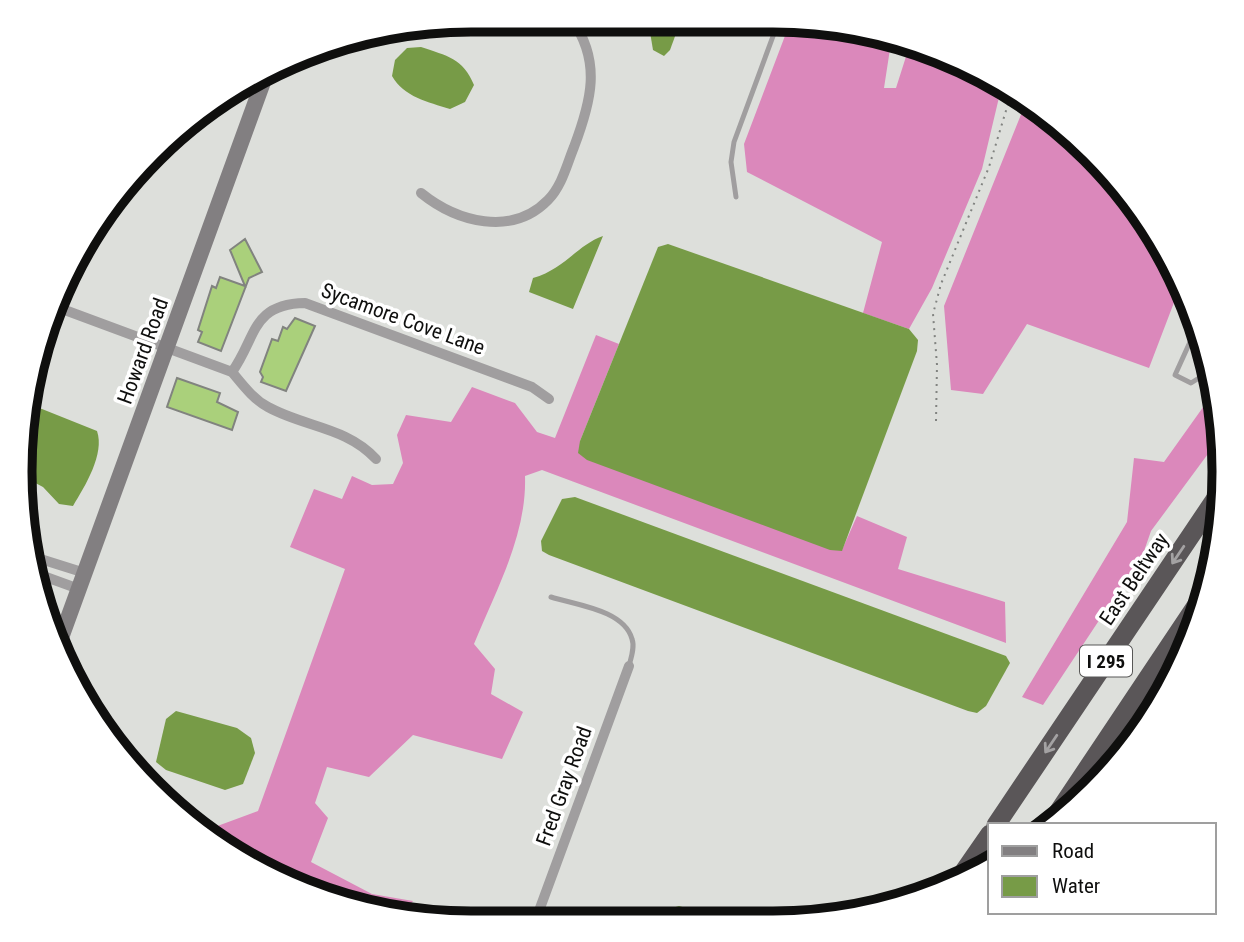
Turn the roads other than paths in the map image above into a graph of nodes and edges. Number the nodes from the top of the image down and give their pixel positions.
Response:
1 (578, 32) edge
2 (775, 32) edge
3 (262, 84) edge
4 (421, 194) dead end
5 (736, 197) dead end
6 (270, 295) dead end
7 (276, 306) junction
8 (63, 309) edge
9 (1192, 338) edge
10 (166, 348) junction
11 (232, 372) junction
12 (1202, 374) edge
13 (549, 399) dead end
14 (376, 459) dead end
15 (1211, 505) edge
16 (41, 561) edge
17 (44, 574) edge
18 (82, 581) junction
19 (551, 597) dead end
20 (1185, 622) edge
21 (63, 633) edge
22 (1177, 643) edge
23 (629, 666) joint
24 (1111, 752) edge
25 (1070, 795) edge
26 (997, 823) edge
27 (988, 837) edge
28 (969, 864) edge
29 (539, 911) edge

1 - 4 street
2 - 5 lane
3 - 10 street, Howard Road
6 - 7 street
7 - 11 street
7 - 13 street, Sycamore Cove Lane
8 - 10 street
9 - 12 lane
10 - 11 street
10 - 18 street, Howard Road
11 - 14 street
15 -> 26 highway, East Beltway / I 295
16 - 18 street
17 - 18 street
18 - 21 street, Howard Road
19 - 23 lane
20 - 25 highway, I 295
22 - 24 highway
23 - 29 street, Fred Gray Road
27 - 28 highway

